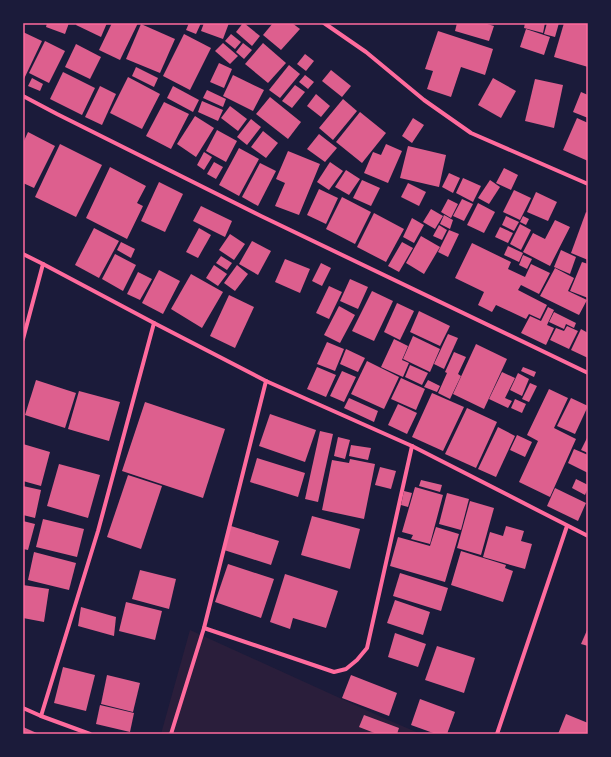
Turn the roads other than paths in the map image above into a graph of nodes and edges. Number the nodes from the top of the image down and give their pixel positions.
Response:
1 (324, 23) edge
2 (23, 96) edge
3 (588, 184) edge
4 (23, 254) edge
5 (43, 264) junction
6 (154, 323) junction
7 (23, 340) edge
8 (588, 374) edge
9 (266, 380) junction
10 (412, 446) junction
11 (567, 526) junction
12 (588, 536) edge
13 (204, 628) junction
14 (23, 708) edge
15 (40, 716) junction
16 (90, 734) edge
17 (171, 734) edge
18 (497, 734) edge

1 - 3 street
2 - 8 street
4 - 5 street
5 - 6 street
5 - 7 street
6 - 9 street
6 - 15 street
9 - 10 street
9 - 13 street
10 - 11 street
10 - 13 street
11 - 12 street
11 - 18 street
13 - 17 street
14 - 15 street
15 - 16 street

